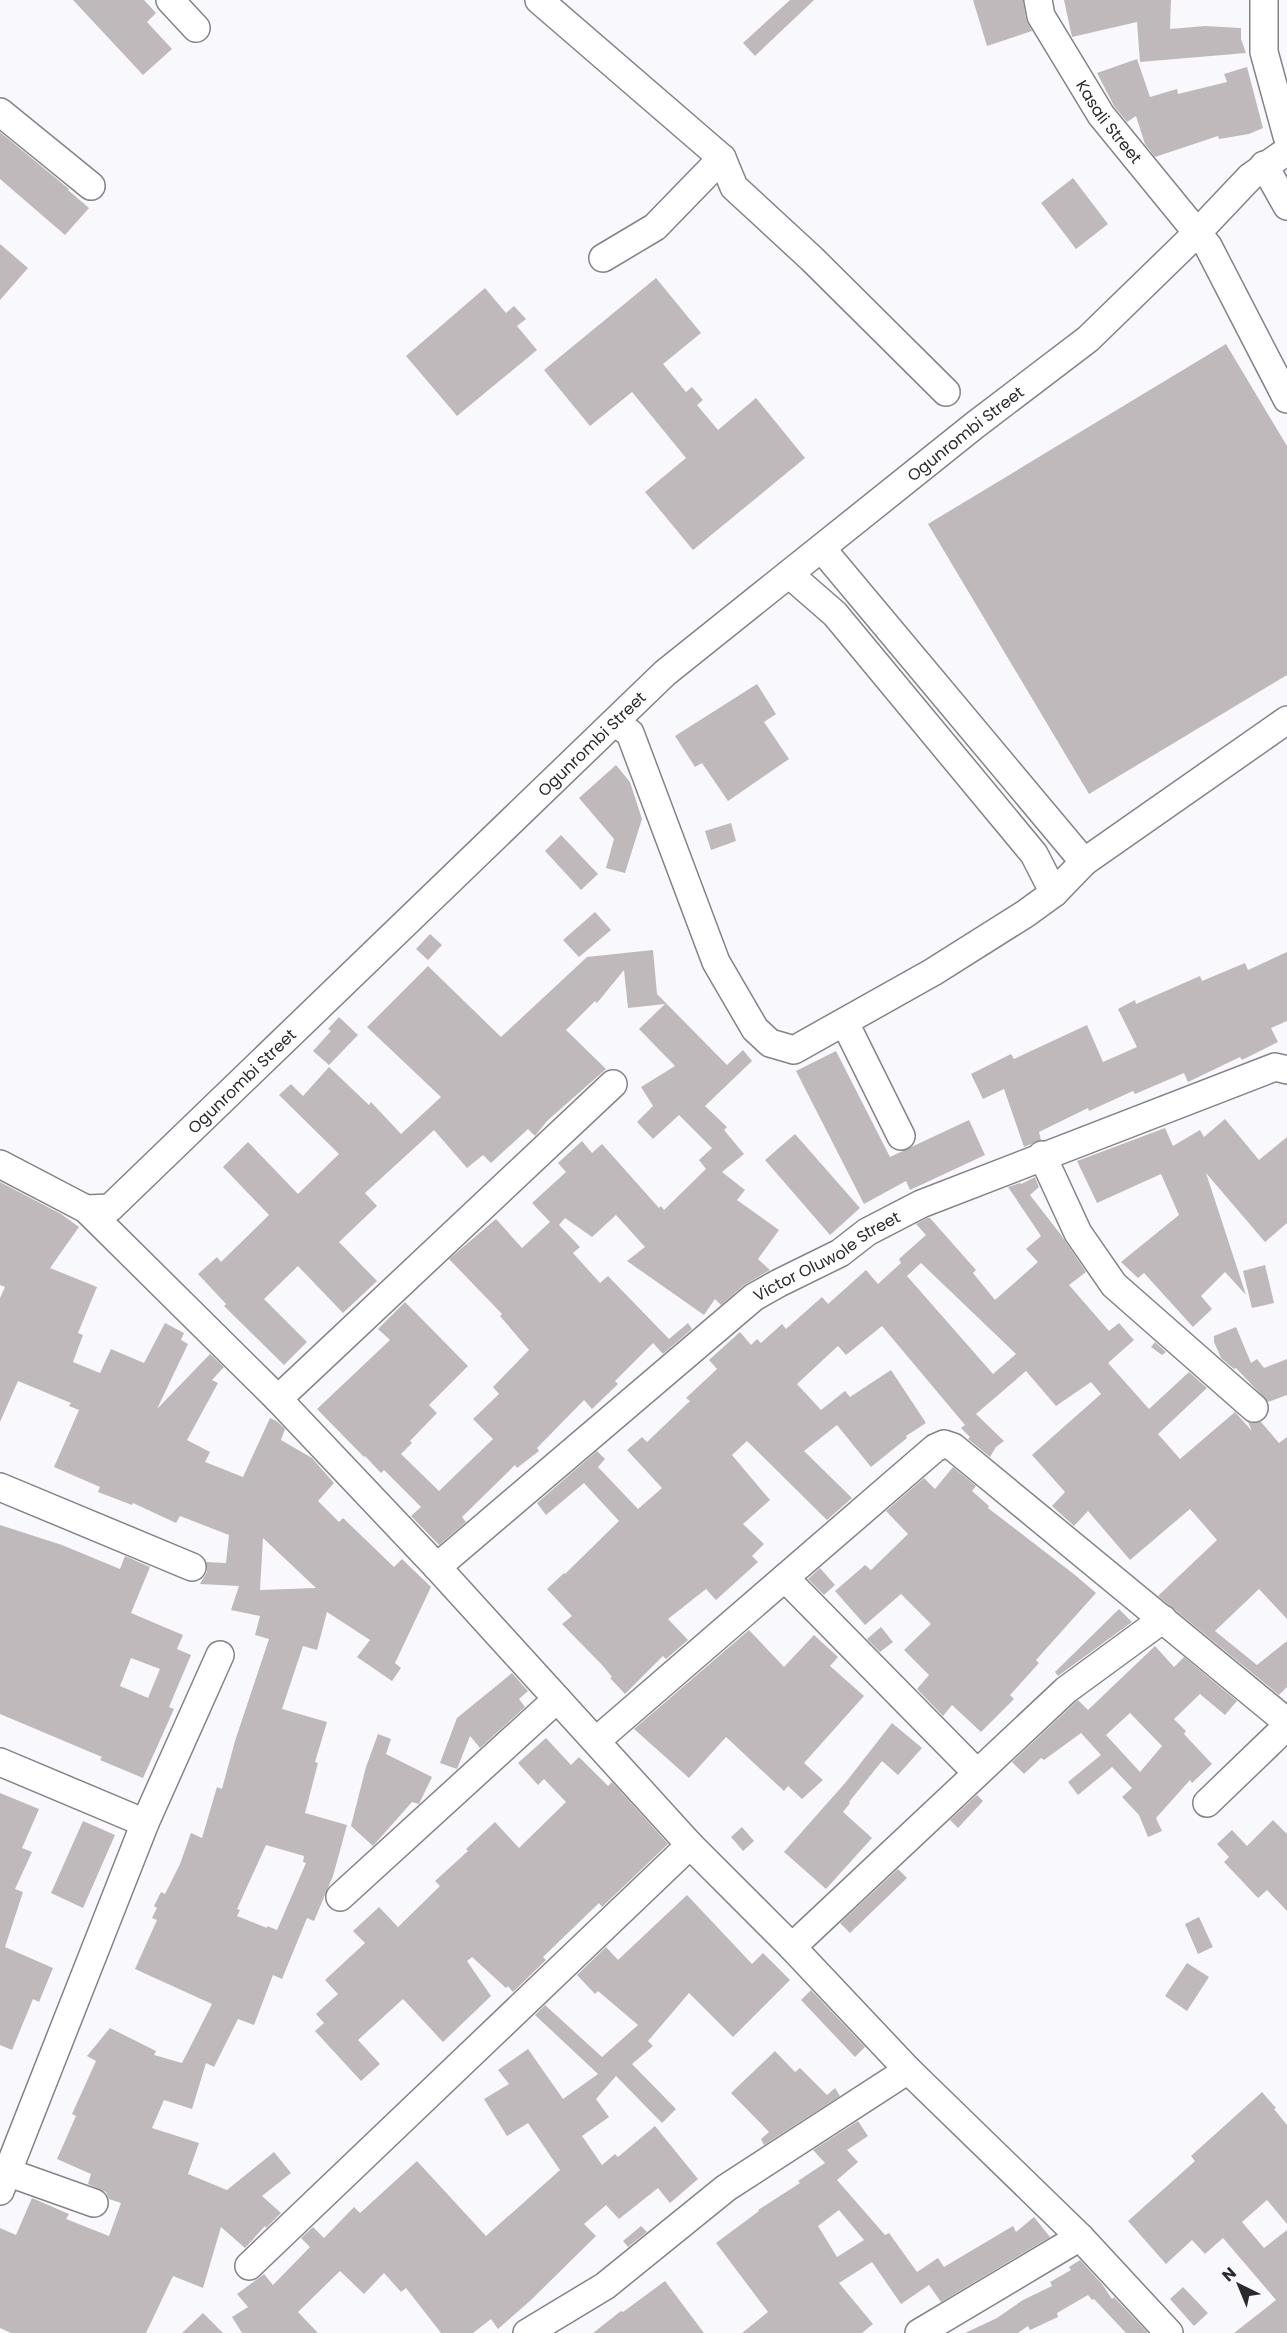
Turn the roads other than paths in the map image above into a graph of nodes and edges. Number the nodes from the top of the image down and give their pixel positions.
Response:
1 (170, 0) edge
2 (539, 0) edge
3 (1038, 0) edge
4 (1264, 0) edge
5 (196, 28) dead end
6 (0, 112) edge
7 (1287, 136) edge
8 (1287, 151) edge
9 (722, 158) junction
10 (1264, 165) junction
11 (91, 186) dead end
12 (1287, 206) edge
13 (1196, 234) junction
14 (603, 258) dead end
15 (946, 392) dead end
16 (1287, 399) edge
17 (822, 549) junction
18 (789, 574) junction
19 (1287, 720) edge
20 (615, 723) junction
21 (1084, 862) junction
22 (1054, 893) junction
23 (845, 1023) junction
24 (1287, 1070) edge
25 (613, 1084) dead end
26 (901, 1136) dead end
27 (1042, 1155) junction
28 (0, 1164) edge
29 (86, 1209) junction
30 (278, 1399) junction
31 (1254, 1408) dead end
32 (0, 1487) edge
33 (192, 1567) dead end
34 (437, 1568) junction
35 (785, 1578) junction
36 (1164, 1619) junction
37 (220, 1655) dead end
38 (557, 1699) junction
39 (1287, 1724) edge
40 (596, 1741) junction
41 (0, 1762) edge
42 (976, 1772) junction
43 (1207, 1803) dead end
44 (145, 1823) junction
45 (690, 1845) junction
46 (340, 1897) dead end
47 (792, 1947) junction
48 (908, 2070) junction
49 (4, 2182) edge
50 (94, 2203) dead end
51 (1080, 2237) junction
52 (249, 2266) dead end
53 (527, 2333) edge
54 (919, 2333) edge
55 (1169, 2333) edge

1 - 5 street
2 - 9 street
3 - 13 street, Kasali Street
4 - 7 street
6 - 11 street
8 - 10 street, Ogunrombi Street
9 - 14 street
9 - 15 street
10 - 12 street
10 - 13 street, Ogunrombi Street
13 - 16 street, Kasali Street
13 - 17 street, Ogunrombi Street
17 - 18 street, Ogunrombi Street
17 - 21 street
18 - 20 street, Ogunrombi Street
18 - 22 street
19 - 21 street
20 - 23 street
20 - 29 street, Ogunrombi Street
21 - 22 street
22 - 23 street
23 - 26 street
24 - 27 street, Victor Oluwole Street
25 - 30 street
27 - 31 street
27 - 34 street, Victor Oluwole Street
28 - 29 street
29 - 30 street
30 - 34 street
32 - 33 street
34 - 38 street
35 - 36 street
35 - 40 street
35 - 42 street
36 - 39 street
36 - 42 street
37 - 44 street
38 - 40 street
38 - 46 street
39 - 43 street
40 - 45 street
41 - 44 street
42 - 47 street
44 - 49 street
45 - 47 street
45 - 52 street
47 - 48 street
48 - 51 street
48 - 53 street
49 - 50 street
51 - 54 street
51 - 55 street

